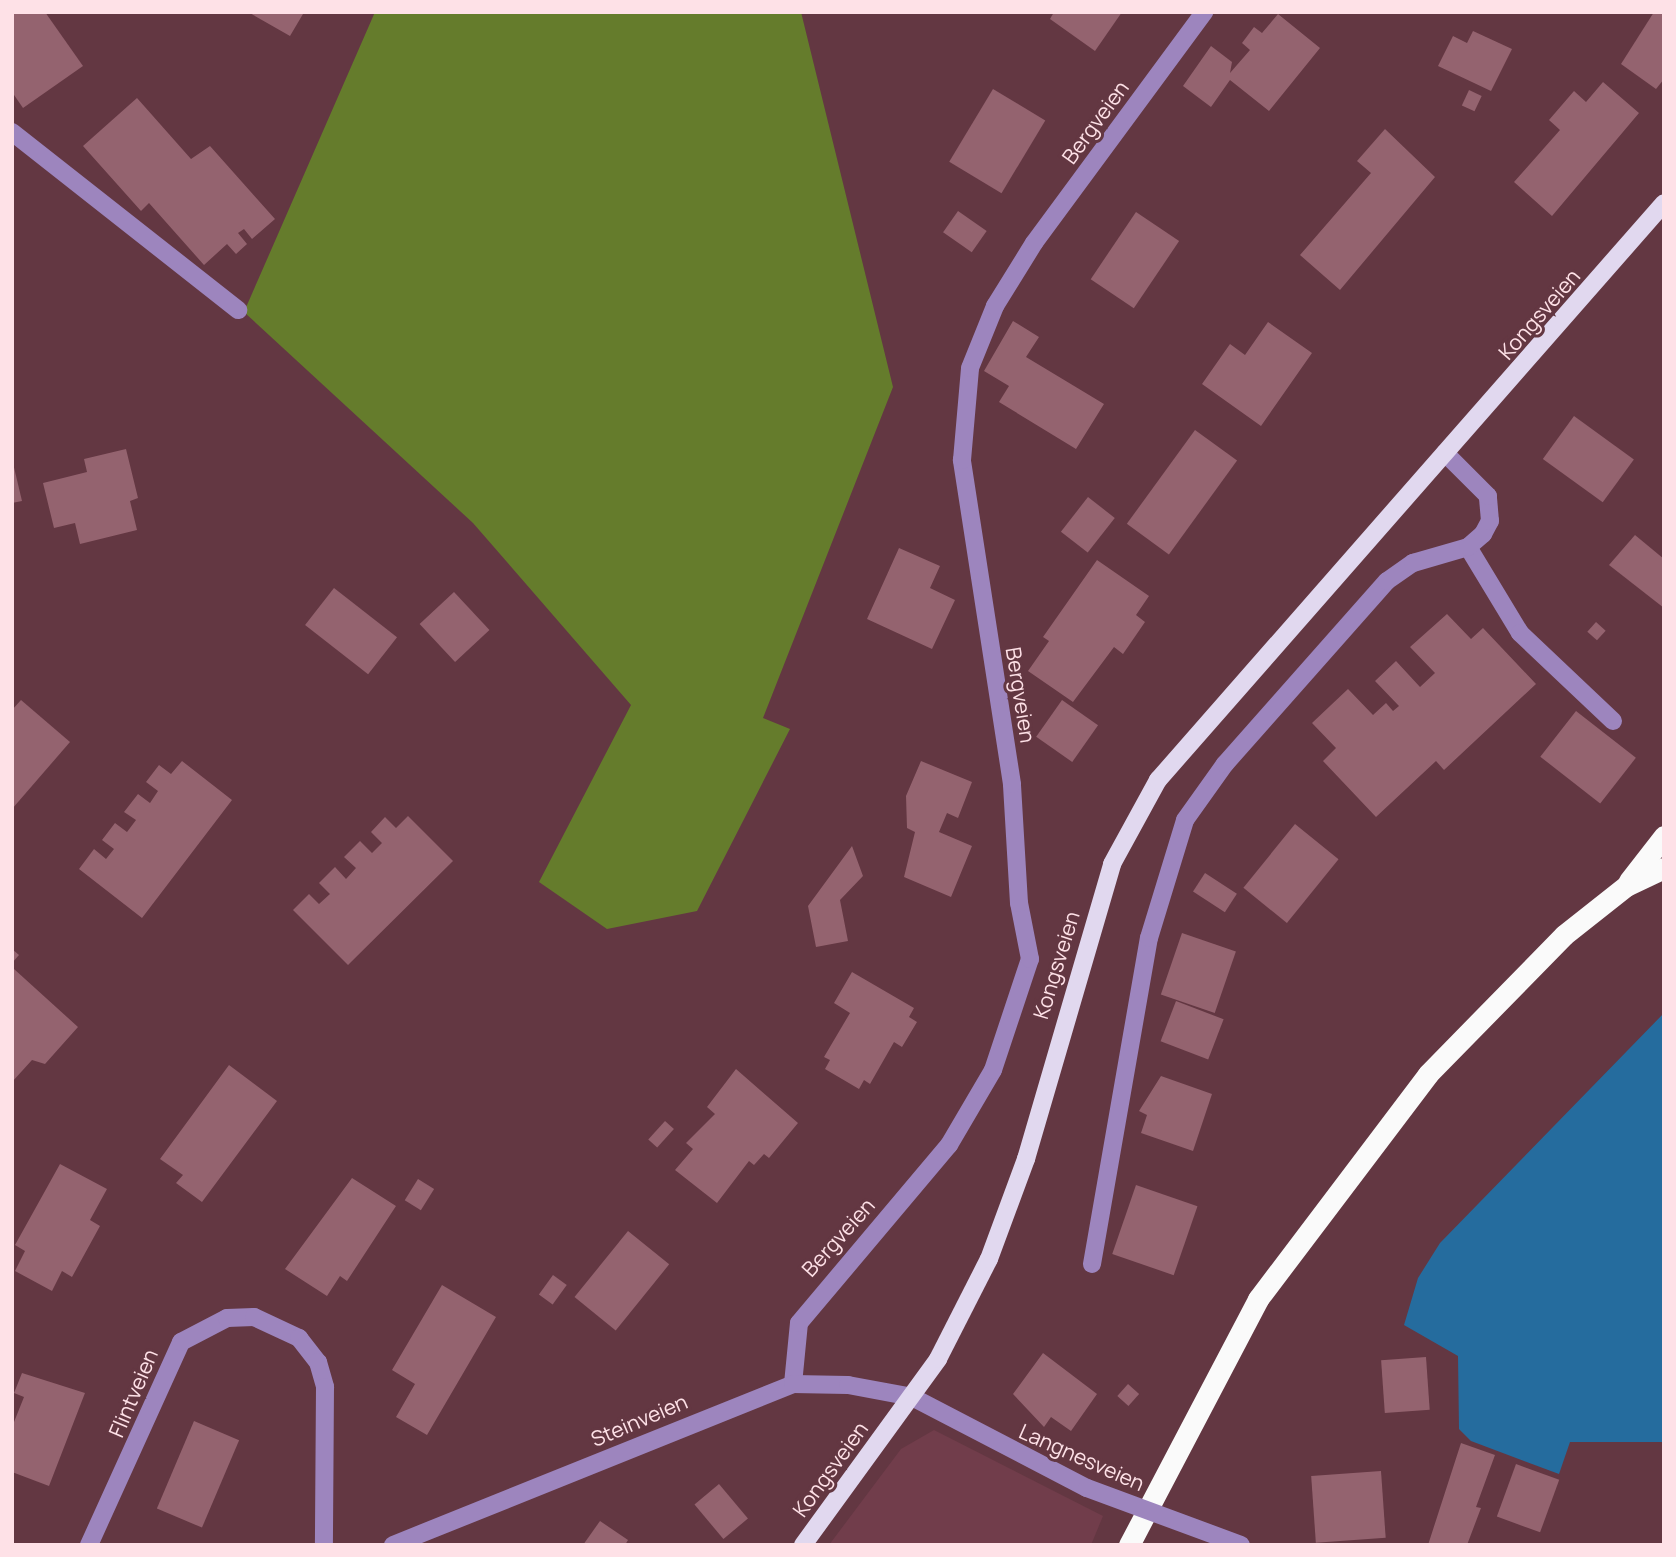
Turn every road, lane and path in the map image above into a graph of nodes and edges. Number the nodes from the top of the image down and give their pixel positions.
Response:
1 (1204, 12) edge
2 (12, 132) edge
3 (1664, 203) edge
4 (238, 310) dead end
5 (1446, 453) junction
6 (1468, 547) junction
7 (1613, 721) dead end
8 (1664, 836) edge
9 (1664, 868) edge
10 (1626, 886) junction
11 (1092, 1265) dead end
12 (793, 1384) junction
13 (912, 1397) junction
14 (89, 1545) edge
15 (324, 1545) edge
16 (393, 1545) edge
17 (803, 1545) edge
18 (1129, 1545) edge
19 (1241, 1545) edge

1 - 12 street, Bergveien
2 - 4 street
3 - 5 main road, Kongsveien
5 - 6 street
5 - 13 main road, Kongsveien
6 - 7 street
6 - 11 street
8 - 10 highway
9 - 10 highway
10 - 18 highway
12 - 13 street, Steinveien
12 - 16 street, Steinveien
13 - 17 main road, Kongsveien
13 - 19 street, Langnesveien, bridge
14 - 15 street, Flintveien

